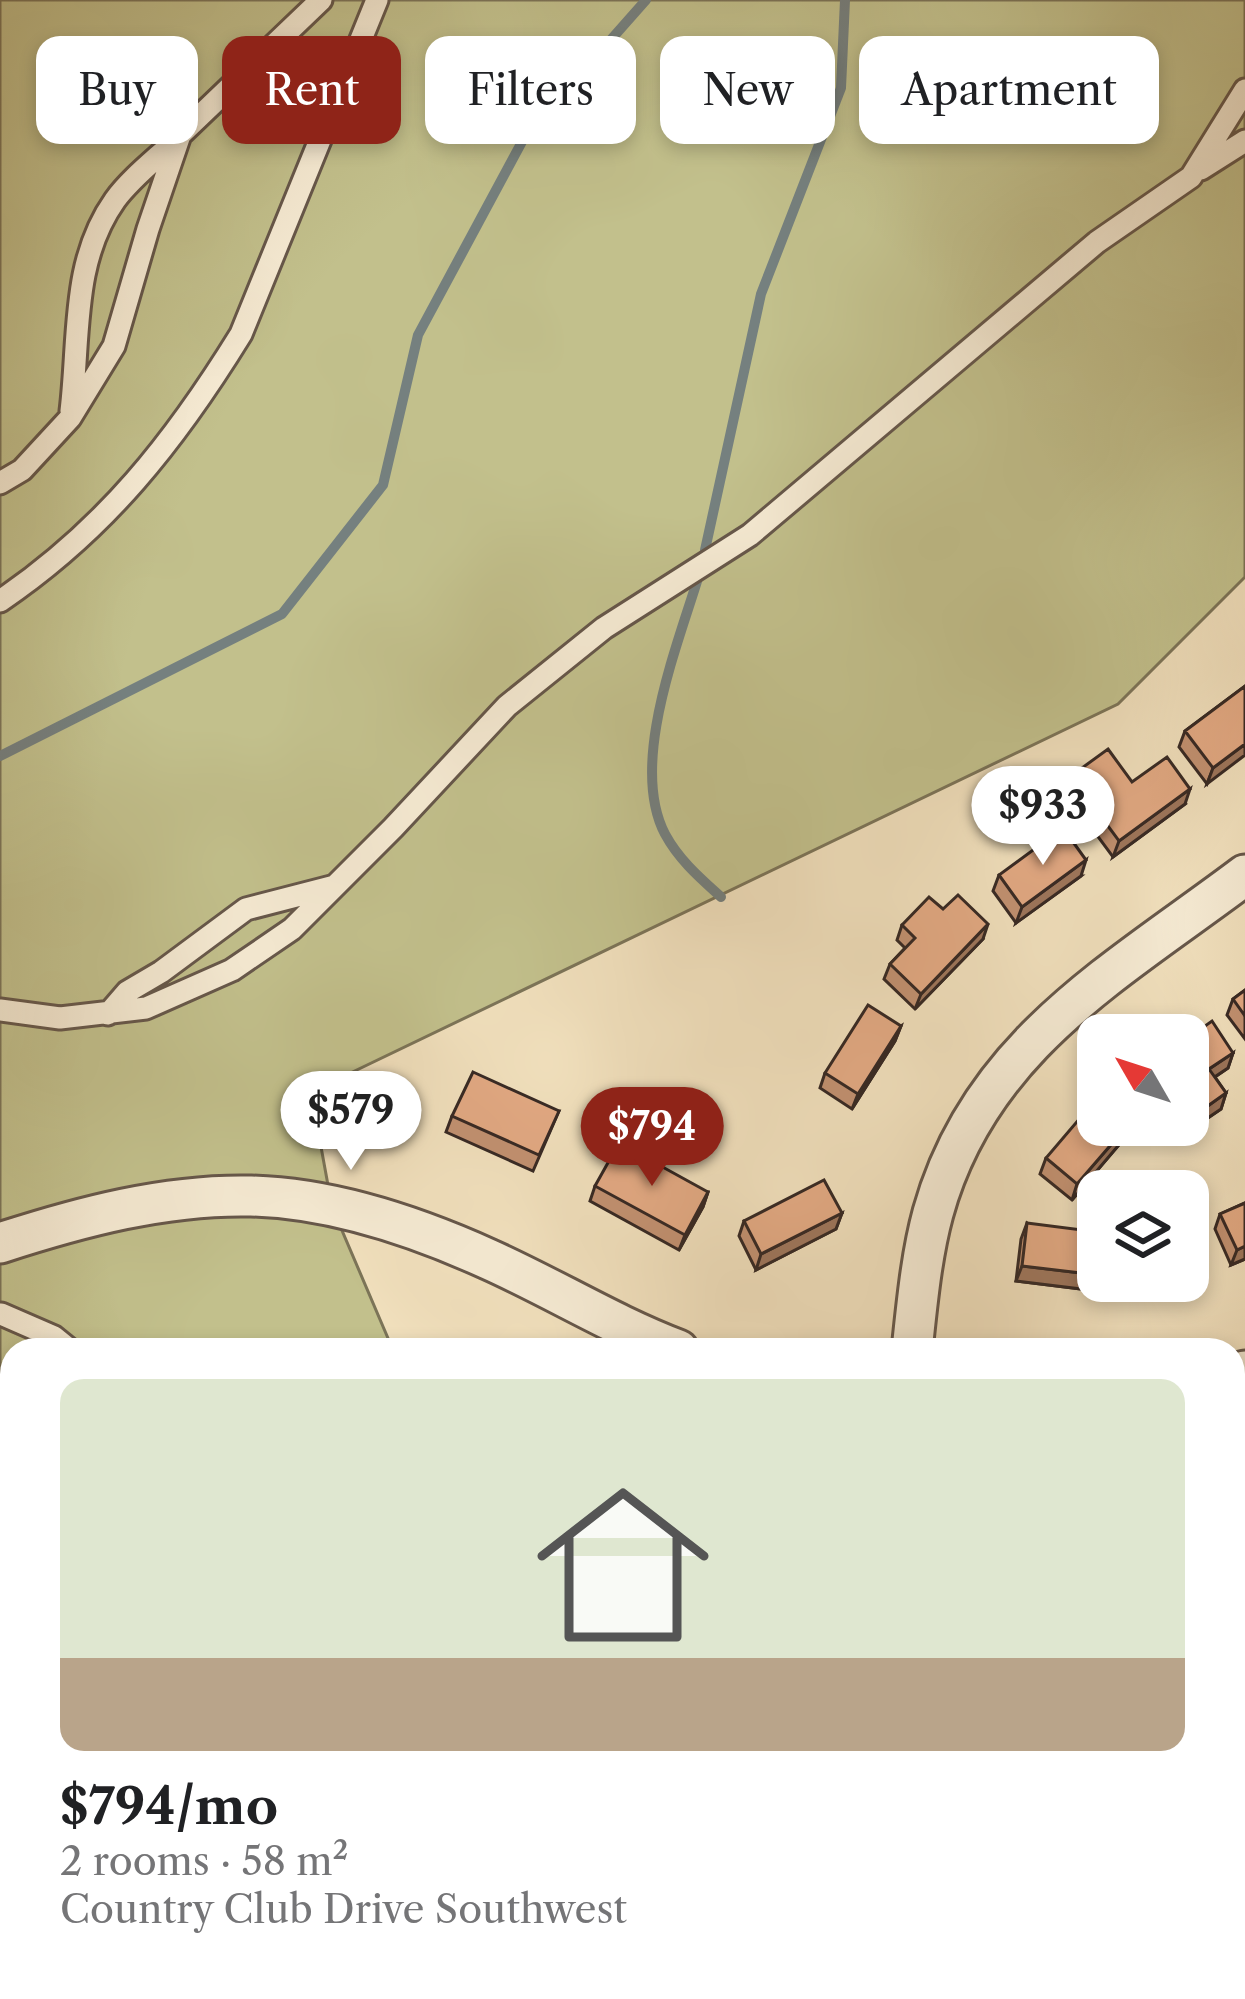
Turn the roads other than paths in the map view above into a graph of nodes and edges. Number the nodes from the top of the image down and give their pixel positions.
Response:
1 (320, 0) edge
2 (376, 0) edge
3 (1245, 91) edge
4 (198, 118) edge
5 (1245, 141) edge
6 (171, 144) edge
7 (177, 144) edge
8 (1191, 177) junction
9 (70, 418) junction
10 (0, 483) edge
11 (0, 601) edge
12 (1245, 875) edge
13 (335, 886) junction
14 (0, 1010) edge
15 (108, 1013) junction
16 (0, 1244) edge
17 (1, 1314) edge
18 (55, 1338) edge
19 (653, 1338) edge
20 (914, 1338) edge

1 - 4 lane
2 - 11 lane
3 - 8 lane
5 - 8 lane
6 - 9 lane
7 - 9 lane
8 - 13 lane
9 - 10 lane
12 - 20 street
13 - 15 lane
13 - 15 lane
14 - 15 lane
16 - 19 street
17 - 18 lane

